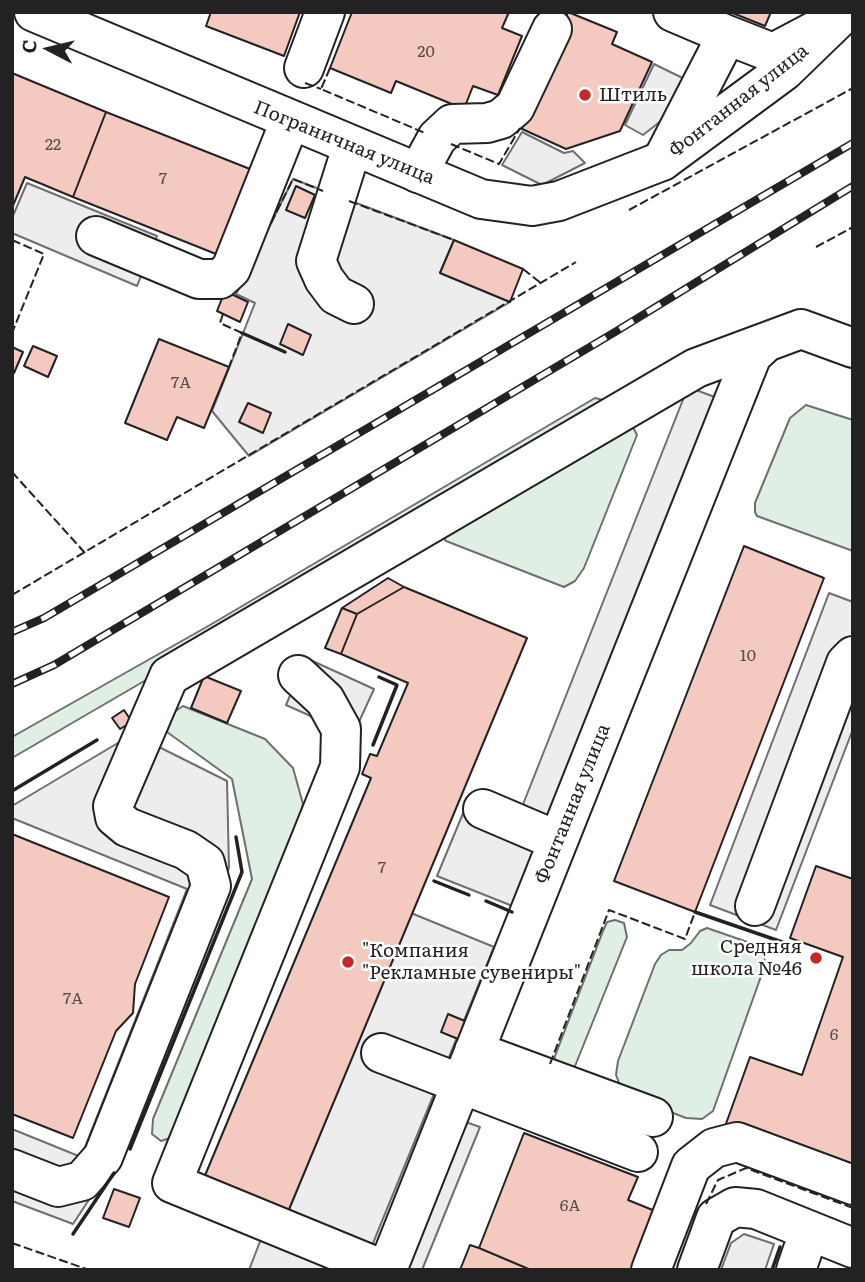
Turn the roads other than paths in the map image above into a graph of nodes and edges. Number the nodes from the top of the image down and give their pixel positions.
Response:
1 (34, 12) edge
2 (325, 12) edge
3 (673, 12) edge
4 (845, 14) edge
5 (552, 29) dead end
6 (727, 35) junction
7 (304, 68) dead end
8 (290, 121) junction
9 (352, 147) junction
10 (662, 161) junction
11 (418, 173) junction
12 (96, 236) dead end
13 (355, 304) dead end
14 (765, 343) junction
15 (853, 348) edge
16 (853, 656) edge
17 (298, 676) dead end
18 (483, 809) dead end
19 (558, 841) junction
20 (755, 906) dead end
21 (381, 1053) dead end
22 (468, 1068) junction
23 (653, 1117) dead end
24 (638, 1152) dead end
25 (12, 1169) edge
26 (853, 1185) edge
27 (809, 1232) junction
28 (853, 1248) edge
29 (386, 1270) edge
30 (651, 1270) edge
31 (697, 1270) edge
32 (796, 1270) edge

1 - 8 street, Пограничная улица
2 - 7 street
3 - 6 street
4 - 6 street
4 - 10 street, Фонтанная улица
5 - 11 street
6 - 10 street
8 - 9 street, Пограничная улица
8 - 12 street
9 - 11 street, Пограничная улица
9 - 13 street
10 - 11 street, Пограничная улица
14 - 15 street
14 - 19 street, Фонтанная улица
14 - 25 street
16 - 20 street
17 - 29 street
18 - 19 street
19 - 22 street, Фонтанная улица
21 - 22 street
22 - 23 street
22 - 24 street
22 - 29 street, Фонтанная улица
26 - 30 street
27 - 28 street
27 - 31 street
27 - 32 street

